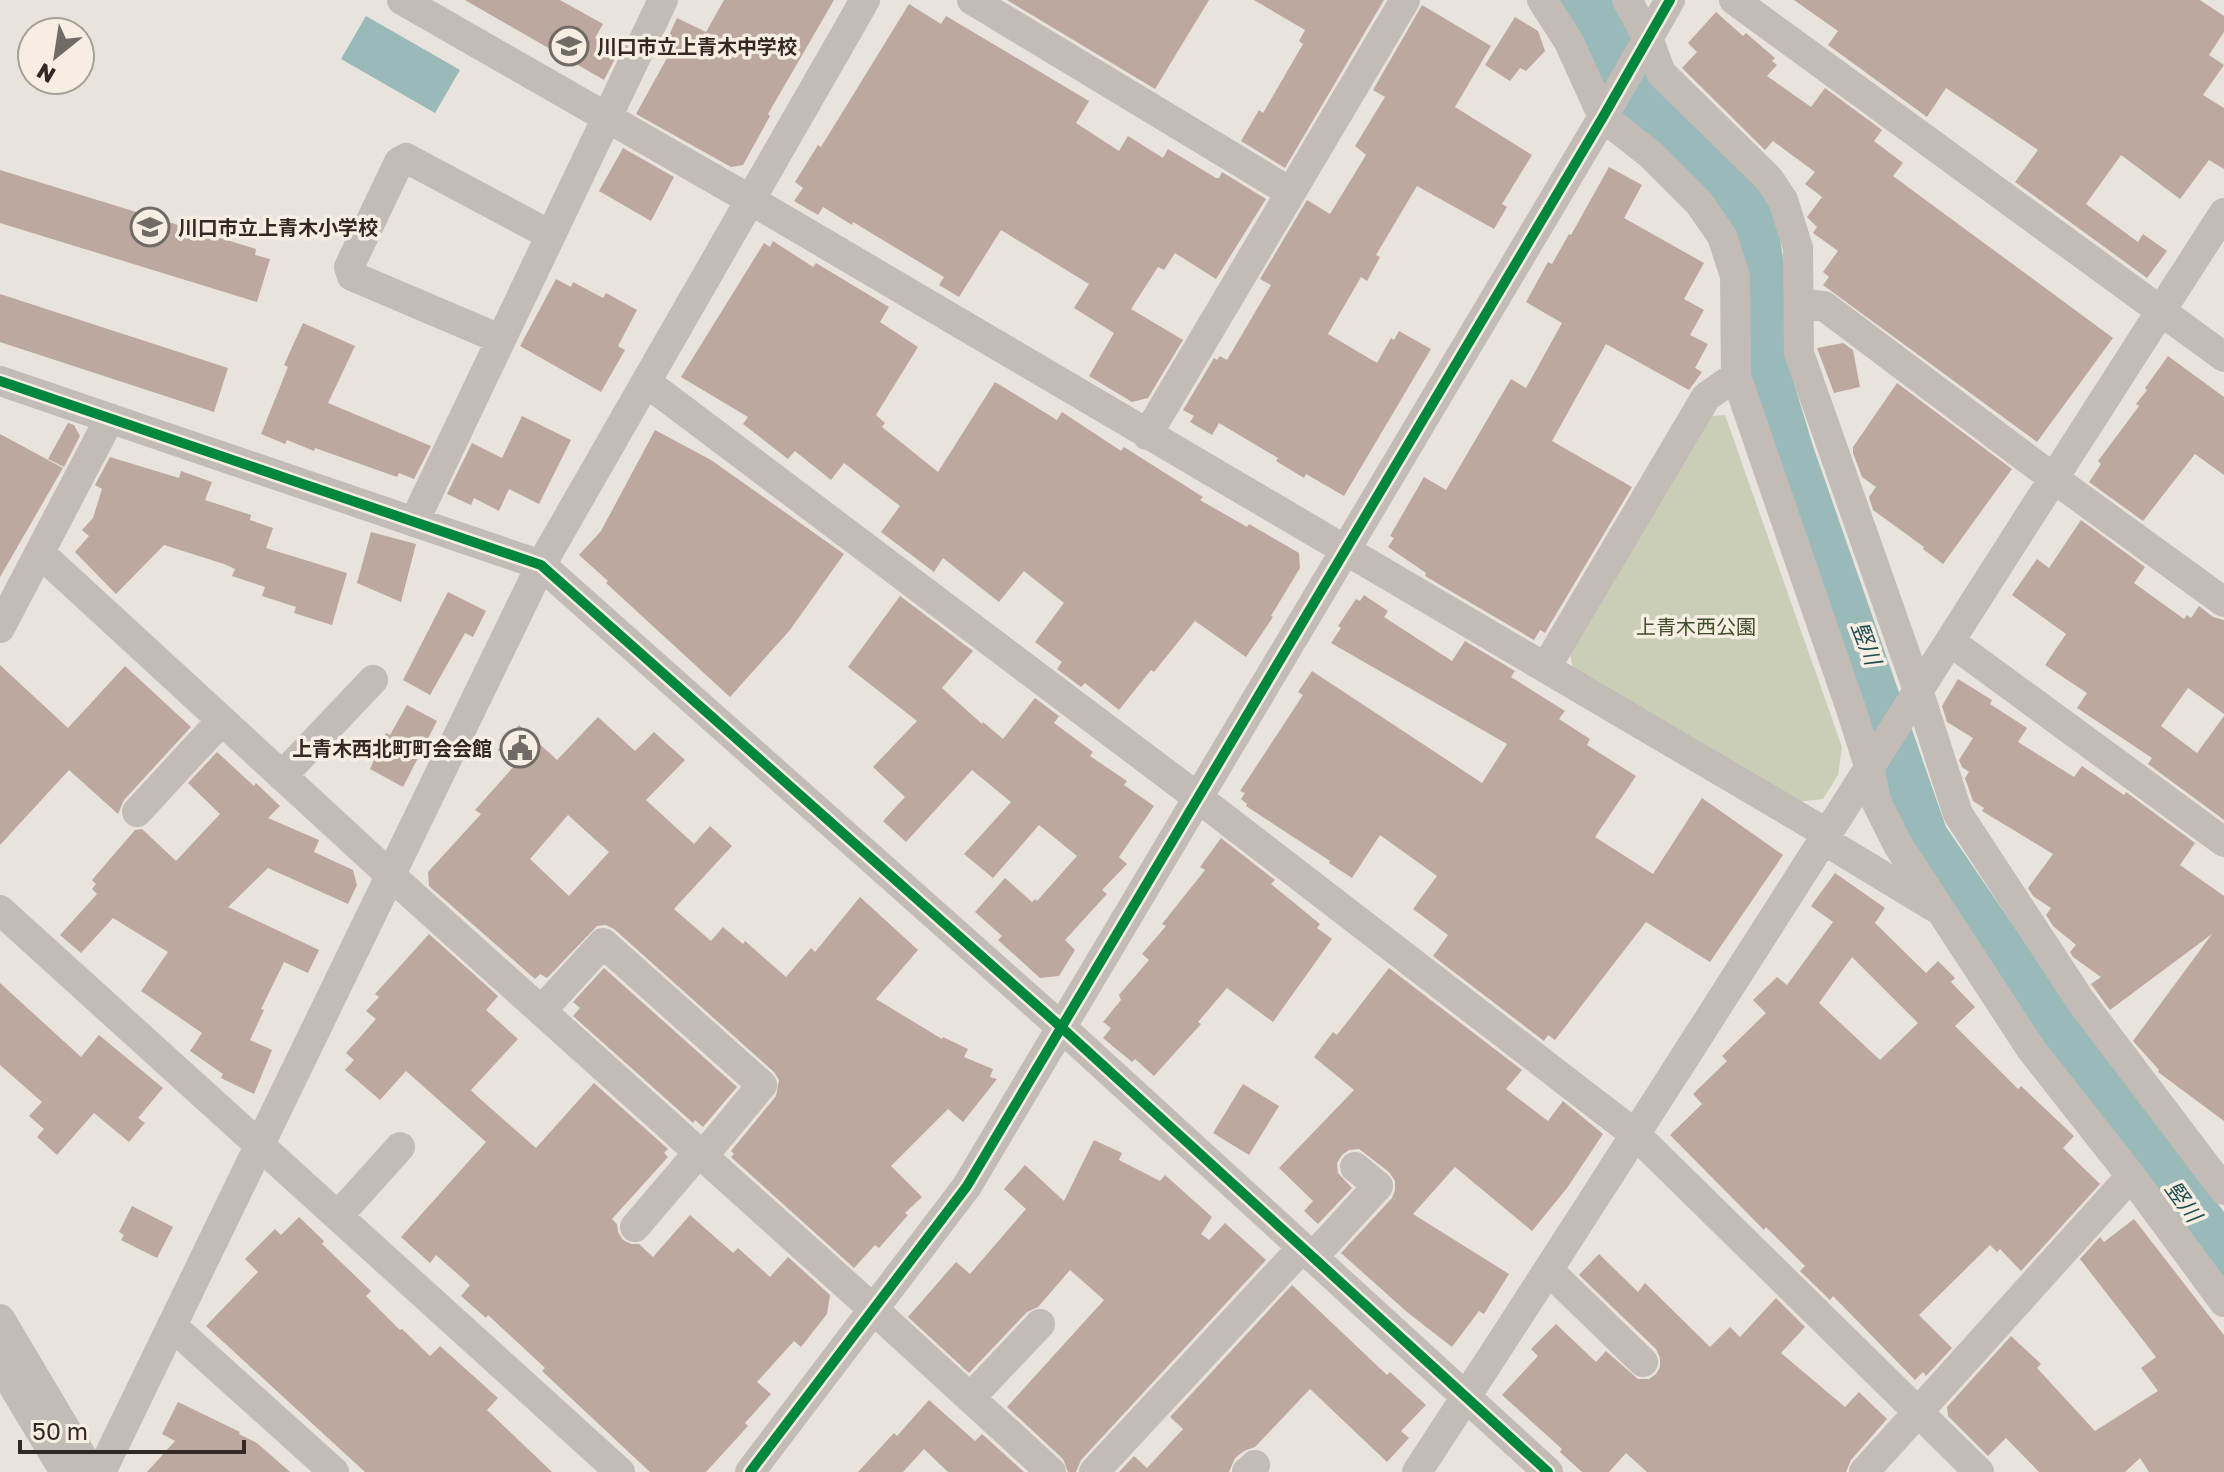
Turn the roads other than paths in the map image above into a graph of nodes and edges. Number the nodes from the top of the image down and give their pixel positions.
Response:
1 (402, 0) edge
2 (663, 0) edge
3 (865, 0) edge
4 (972, 0) edge
5 (1405, 0) edge
6 (1542, 0) edge
7 (1627, 0) edge
8 (1670, 0) edge
9 (1734, 0) edge
10 (1646, 43) junction
11 (1607, 111) junction
12 (606, 115) junction
13 (1290, 192) junction
14 (749, 199) junction
15 (2224, 213) edge
16 (550, 235) junction
17 (1801, 304) junction
18 (2161, 311) junction
19 (500, 339) junction
20 (2224, 357) edge
21 (1736, 376) junction
22 (0, 381) edge
23 (646, 382) junction
24 (110, 418) junction
25 (1147, 435) junction
26 (2053, 478) junction
27 (414, 522) junction
28 (1344, 551) junction
29 (41, 554) junction
30 (541, 565) junction
31 (10, 588) edge
32 (2224, 602) edge
33 (0, 628) edge
34 (1951, 642) junction
35 (1546, 667) junction
36 (373, 680) dead end
37 (1919, 693) junction
38 (222, 720) junction
39 (1870, 769) junction
40 (282, 776) junction
41 (1197, 797) junction
42 (137, 812) dead end
43 (1824, 836) junction
44 (2224, 842) edge
45 (390, 875) junction
46 (0, 910) edge
47 (1939, 910) junction
48 (541, 1011) junction
49 (1061, 1027) junction
50 (1636, 1135) junction
51 (260, 1145) junction
52 (400, 1147) dead end
53 (701, 1154) junction
54 (1355, 1167) dead end
55 (2131, 1176) junction
56 (2223, 1188) edge
57 (338, 1216) junction
58 (635, 1227) dead end
59 (1307, 1252) junction
60 (1548, 1270) junction
61 (2224, 1302) edge
62 (873, 1309) junction
63 (0, 1319) edge
64 (1040, 1324) dead end
65 (172, 1326) junction
66 (1643, 1362) dead end
67 (0, 1364) edge
68 (1466, 1397) junction
69 (970, 1398) junction
70 (1919, 1412) junction
71 (65, 1472) edge
72 (91, 1472) edge
73 (101, 1472) edge
74 (334, 1472) edge
75 (620, 1472) edge
76 (750, 1472) edge
77 (1051, 1472) edge
78 (1094, 1472) edge
79 (1417, 1472) edge
80 (1548, 1472) edge
81 (1864, 1472) edge
82 (1979, 1472) edge

1 - 12 street
2 - 12 street
3 - 14 street
4 - 13 street
5 - 13 street
6 - 11 street
7 - 10 street
8 - 10 street
9 - 18 street
10 - 11 street
10 - 17 street
11 - 21 street
11 - 28 street
12 - 14 street
12 - 16 street
13 - 25 street
14 - 23 street
14 - 25 street
15 - 18 street
16 - 19 street
16 - 19 street
17 - 26 street
17 - 37 street
18 - 20 street
18 - 26 street
19 - 27 street
21 - 35 street
21 - 39 street
22 - 24 street
23 - 30 street
23 - 41 street
24 - 27 street
24 - 29 street
25 - 28 street
26 - 32 street
26 - 34 street
27 - 30 street
28 - 35 street
28 - 41 street
29 - 31 street
29 - 38 street
30 - 45 street
30 - 49 street
31 - 33 street
34 - 37 street
34 - 44 street
35 - 43 street
36 - 40 street
37 - 39 street
37 - 56 street
38 - 40 street
38 - 42 street
39 - 43 street
39 - 47 street
40 - 45 street
41 - 49 street
41 - 50 street
43 - 47 street
43 - 50 street
45 - 48 street
45 - 51 street
46 - 51 street
47 - 55 street
48 - 53 street
48 - 53 street
49 - 59 street
49 - 62 street
50 - 60 street
50 - 70 street
51 - 57 street
51 - 65 street
52 - 57 street
53 - 58 street
53 - 62 street
54 - 59 street
55 - 61 street
55 - 70 street
57 - 75 street
59 - 68 street
59 - 78 street
60 - 66 street
60 - 68 street
62 - 69 street
62 - 76 street
63 - 72 street
64 - 69 street
65 - 73 street
65 - 74 street
67 - 71 street
68 - 79 street
68 - 80 street
69 - 77 street
70 - 81 street
70 - 82 street

